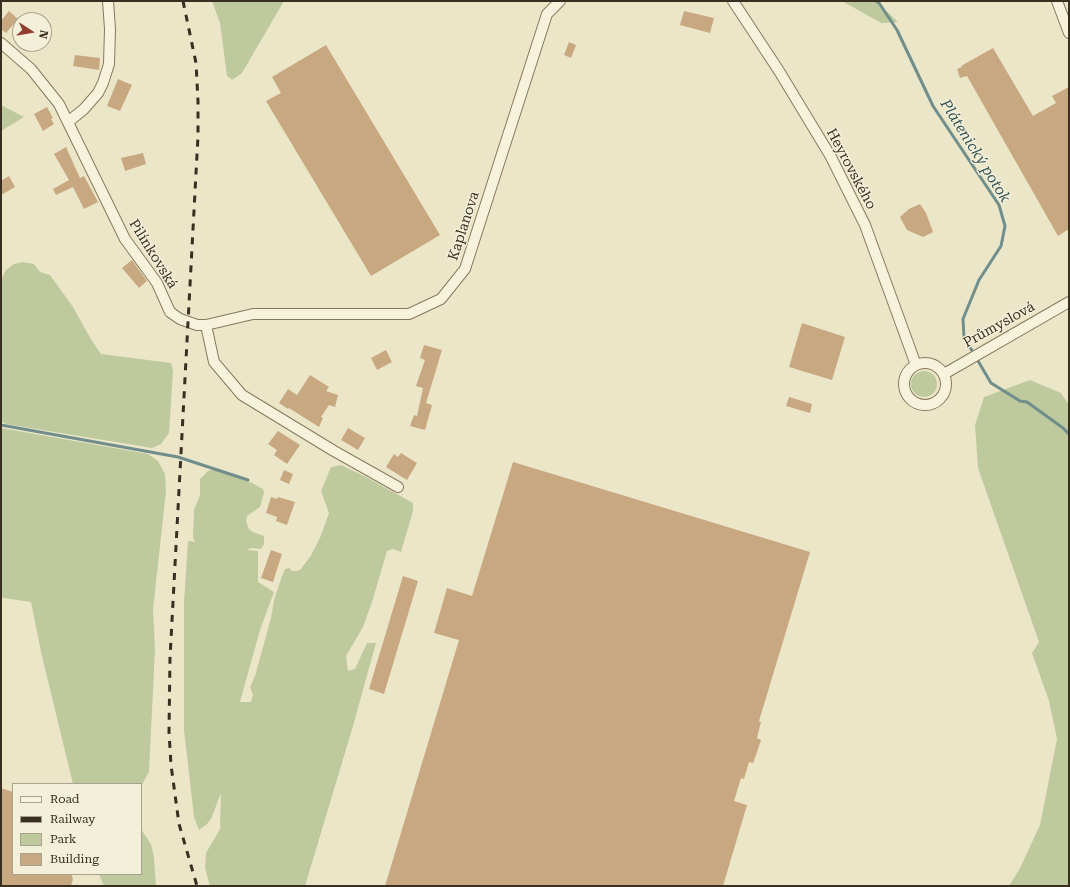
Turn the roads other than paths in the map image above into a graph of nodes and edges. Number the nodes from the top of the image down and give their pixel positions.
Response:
1 (108, 1) edge
2 (560, 1) edge
3 (732, 1) edge
4 (1057, 1) edge
5 (1069, 33) edge
6 (1, 43) edge
7 (68, 122) junction
8 (1069, 302) edge
9 (206, 325) junction
10 (916, 365) junction
11 (944, 374) junction
12 (398, 487) dead end

1 - 7 street
2 - 9 street, Kaplanova
3 - 10 street, Heyrovského
4 - 5 street
6 - 7 street, Pilínkovská
7 - 9 street, Pilínkovská
8 - 11 street, Průmyslová
9 - 12 street
10 - 11 street
10 - 11 street

